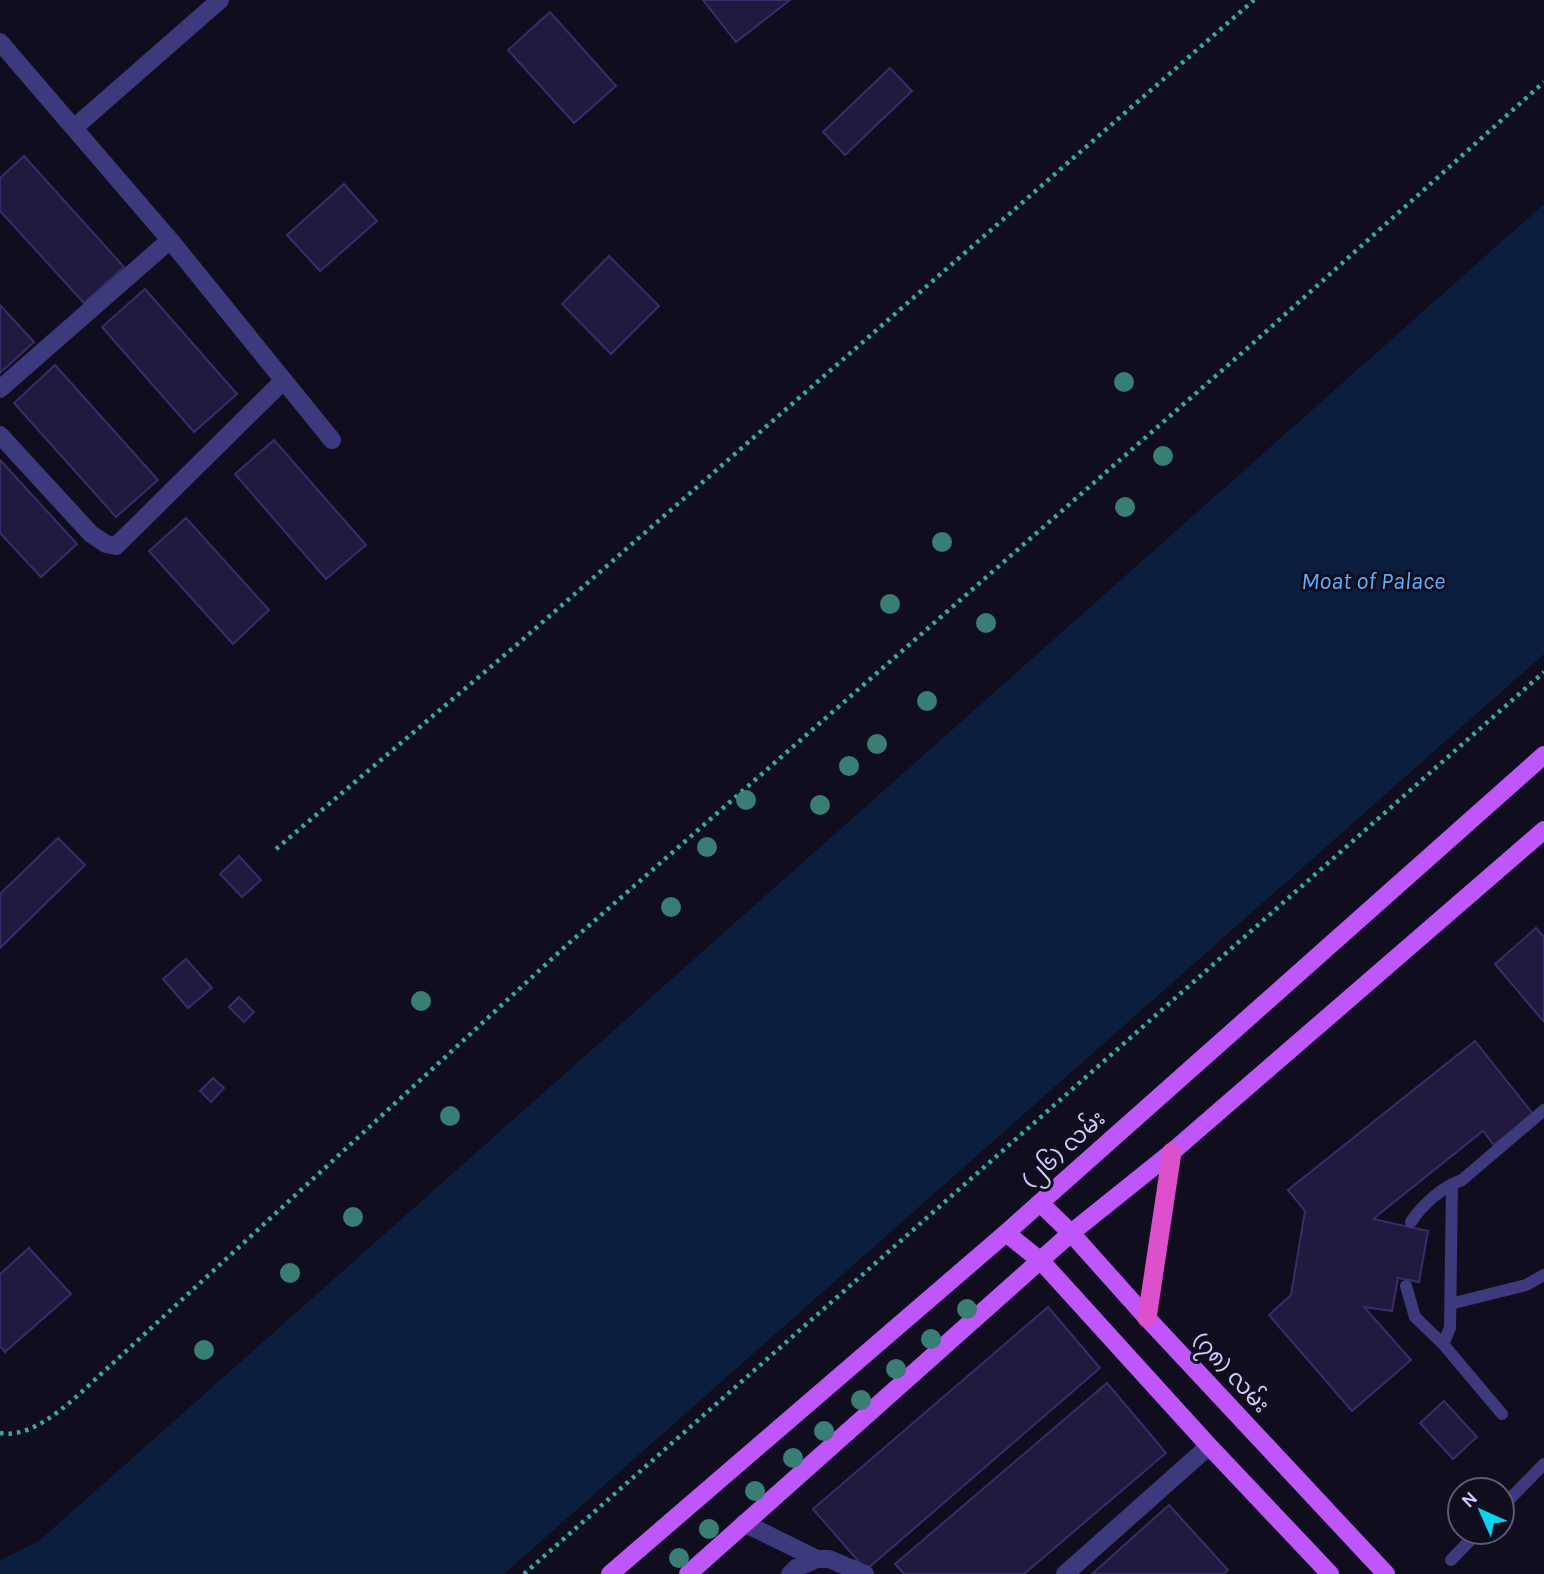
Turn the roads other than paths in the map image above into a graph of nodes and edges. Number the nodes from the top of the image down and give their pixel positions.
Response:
1 (220, 0) edge
2 (0, 42) edge
3 (75, 127) junction
4 (170, 240) junction
5 (284, 380) junction
6 (0, 389) edge
7 (0, 435) edge
8 (332, 440) dead end
9 (1544, 755) edge
10 (1544, 830) edge
11 (1544, 1110) edge
12 (1172, 1152) junction
13 (1452, 1184) junction
14 (1040, 1203) junction
15 (1411, 1222) dead end
16 (1006, 1233) junction
17 (1071, 1233) junction
18 (1041, 1261) junction
19 (1544, 1275) edge
20 (1406, 1286) dead end
21 (1450, 1304) junction
22 (1147, 1318) junction
23 (1443, 1343) junction
24 (1502, 1414) dead end
25 (1209, 1446) junction
26 (1544, 1464) edge
27 (1516, 1493) edge
28 (744, 1523) junction
29 (1464, 1546) edge
30 (817, 1559) junction
31 (1451, 1560) dead end
32 (610, 1574) edge
33 (688, 1574) edge
34 (790, 1574) edge
35 (865, 1574) edge
36 (1065, 1574) edge
37 (1331, 1574) edge
38 (1386, 1574) edge

1 - 3 street
2 - 3 street
3 - 4 street
4 - 5 street
4 - 6 street
5 - 7 street
5 - 8 street
9 - 14 main road, (၂၆) လမ်း
10 - 12 main road
11 - 13 lane
12 - 17 main road
12 - 22 highway
13 - 15 lane
13 - 21 lane
14 - 16 main road, (၂၆) လမ်း
14 - 17 main road, (၇၈) လမ်း
16 - 18 main road
16 - 32 main road, (၂၆) လမ်း
17 - 18 main road
17 - 22 main road, (၇၈) လမ်း
18 - 25 main road
18 - 28 main road
19 - 21 lane
20 - 23 lane
21 - 23 lane
22 - 38 main road, (၇၈) လမ်း
23 - 24 lane
25 - 36 street
25 - 37 main road
26 - 27 lane
28 - 30 street
28 - 33 main road
29 - 31 lane
30 - 34 street
30 - 35 street

